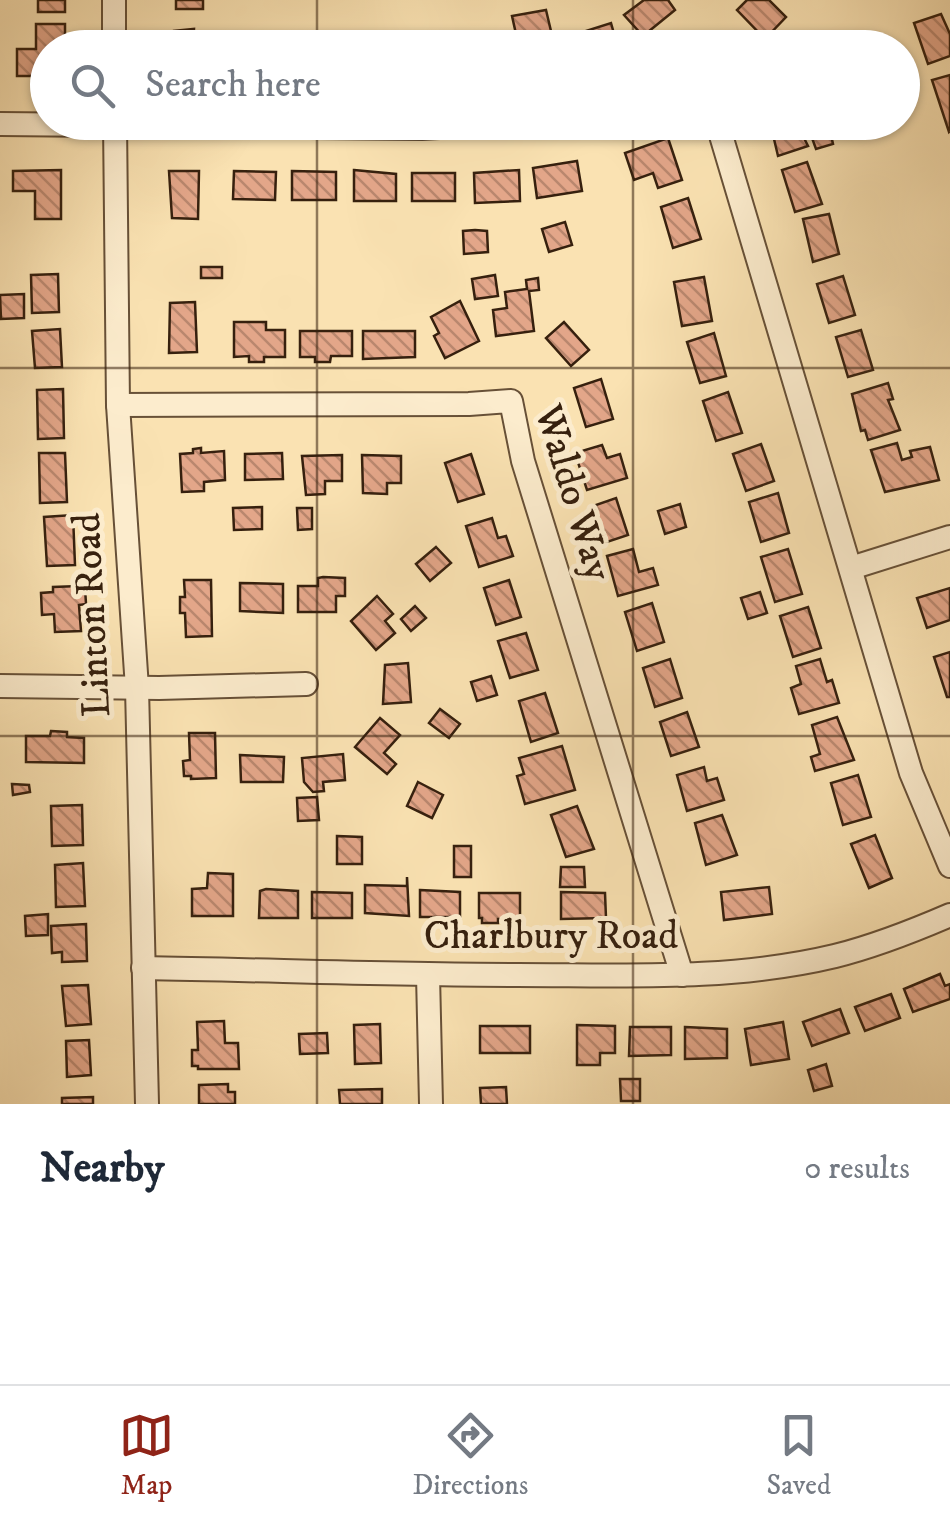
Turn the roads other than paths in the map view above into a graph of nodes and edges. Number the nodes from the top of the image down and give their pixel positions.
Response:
1 (114, 0) edge
2 (114, 30) edge
3 (0, 124) edge
4 (30, 124) edge
5 (115, 140) edge
6 (722, 140) edge
7 (118, 404) junction
8 (950, 537) edge
9 (851, 568) junction
10 (306, 684) dead end
11 (0, 686) edge
12 (137, 688) junction
13 (950, 866) edge
14 (950, 915) edge
15 (143, 968) junction
16 (428, 974) junction
17 (682, 976) junction
18 (146, 1104) edge
19 (431, 1104) edge

1 - 2 street
3 - 4 street
5 - 7 street, Linton Road
6 - 9 street
7 - 12 street, Linton Road
7 - 17 street, Waldo Way
8 - 9 street
9 - 13 street
10 - 12 street
11 - 12 street
12 - 15 street, Linton Road
14 - 17 street, Charlbury Road
15 - 16 street, Charlbury Road
15 - 18 street, Linton Road
16 - 17 street, Charlbury Road
16 - 19 street

